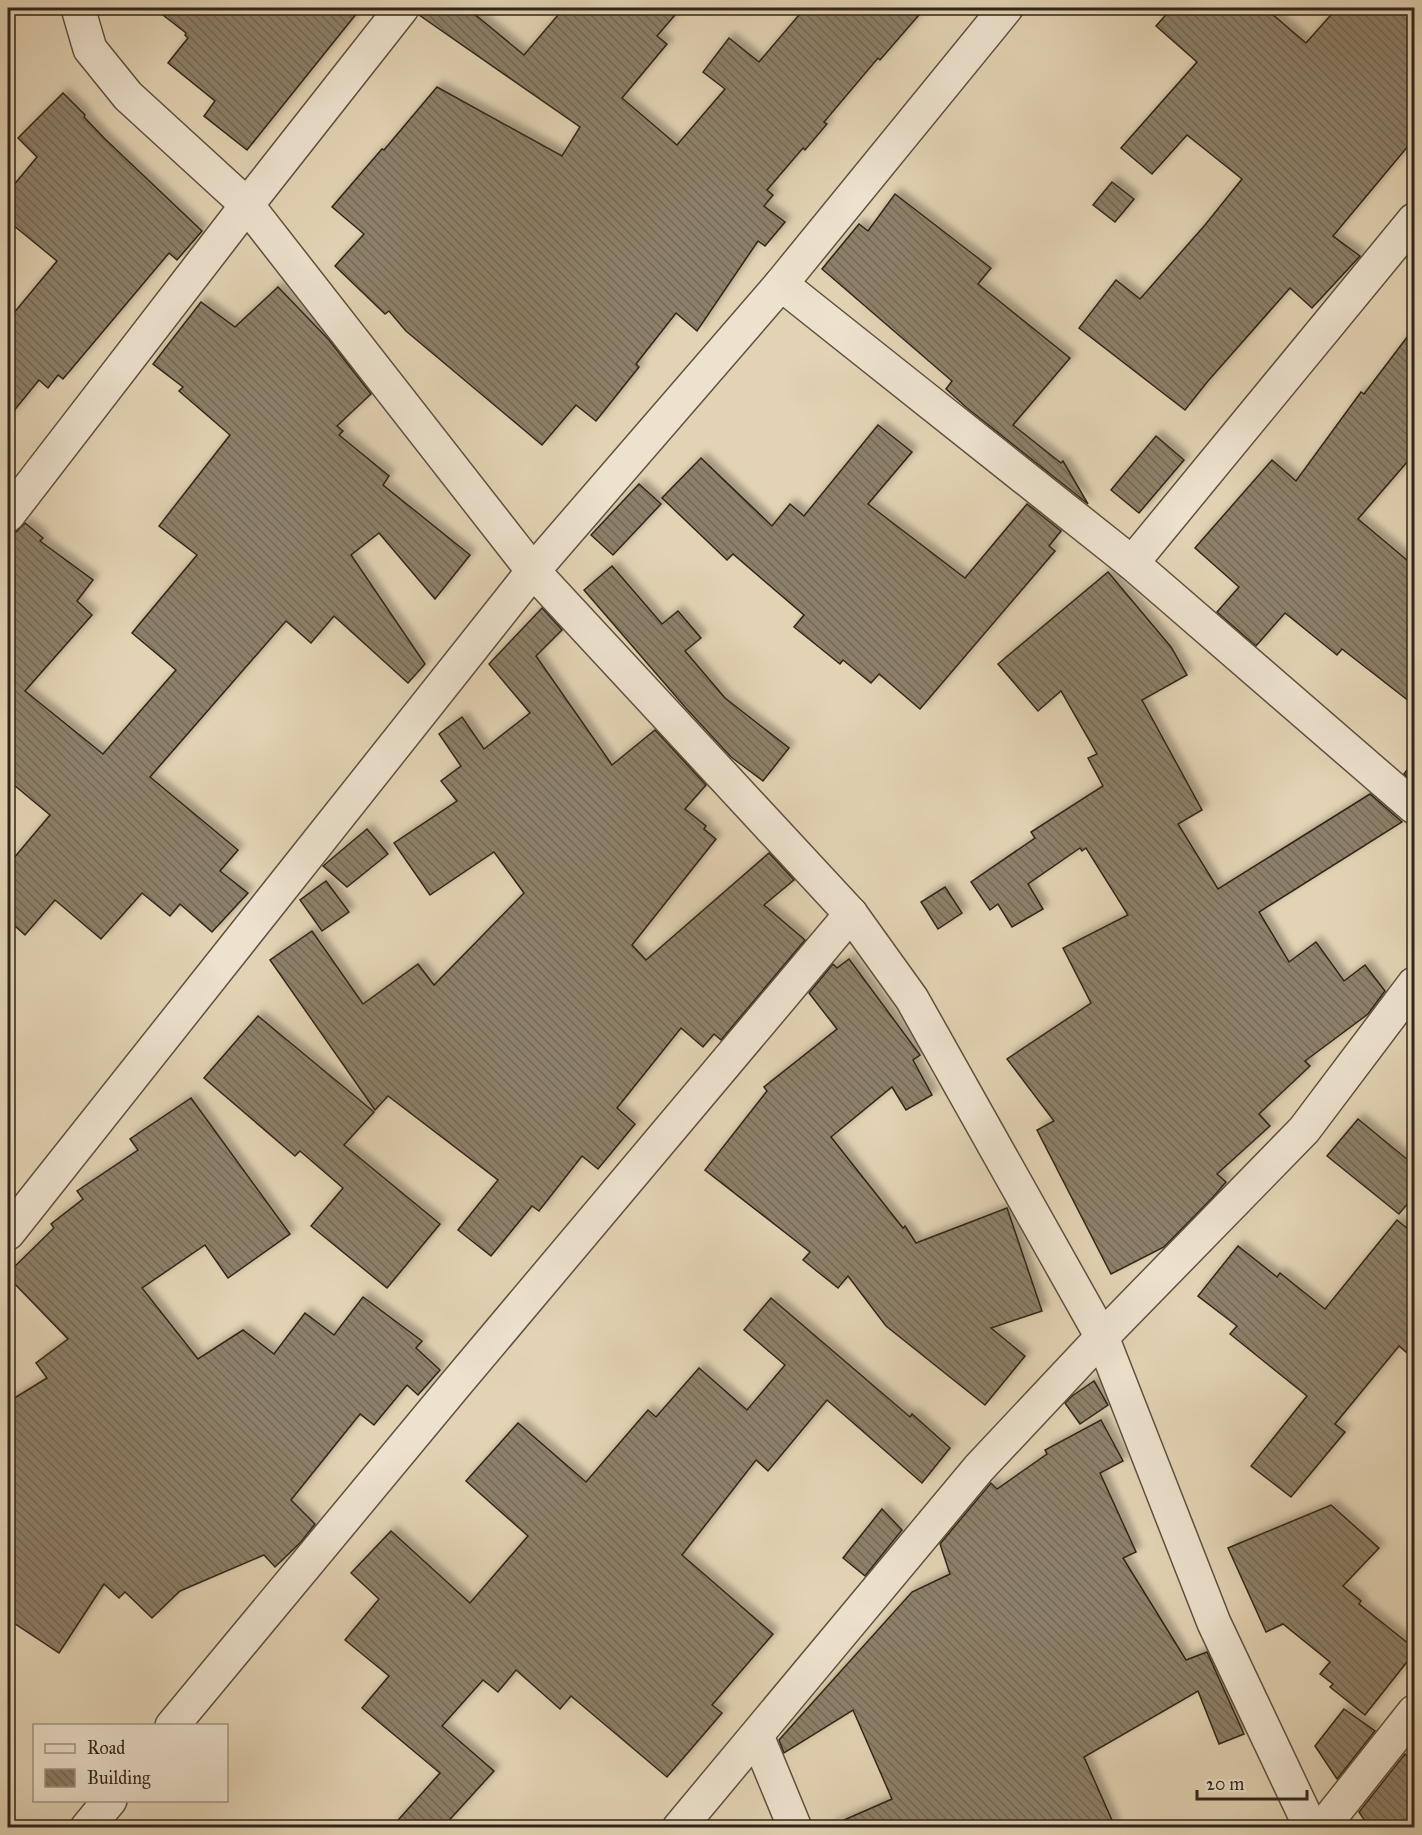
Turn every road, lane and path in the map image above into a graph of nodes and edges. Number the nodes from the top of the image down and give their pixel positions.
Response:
1 (78, 8) edge
2 (402, 8) edge
3 (1006, 8) edge
4 (247, 205) junction
5 (1414, 220) edge
6 (781, 284) junction
7 (8, 515) edge
8 (1132, 563) junction
9 (533, 571) junction
10 (1414, 807) edge
11 (851, 915) junction
12 (1414, 984) edge
13 (8, 1233) edge
14 (1102, 1337) junction
15 (1414, 1712) edge
16 (173, 1724) edge
17 (757, 1736) junction
18 (108, 1802) edge
19 (87, 1827) edge
20 (679, 1827) edge
21 (795, 1827) edge
22 (1311, 1827) edge
23 (1322, 1827) edge

1 - 4 street
2 - 4 street
3 - 6 street
4 - 7 street
4 - 9 street
5 - 8 street
6 - 8 street
6 - 9 street
8 - 10 street
9 - 11 street
9 - 13 street
11 - 14 street
11 - 16 street
12 - 14 street
14 - 17 street
14 - 22 street
15 - 23 street
17 - 20 street
17 - 21 street
18 - 19 street

